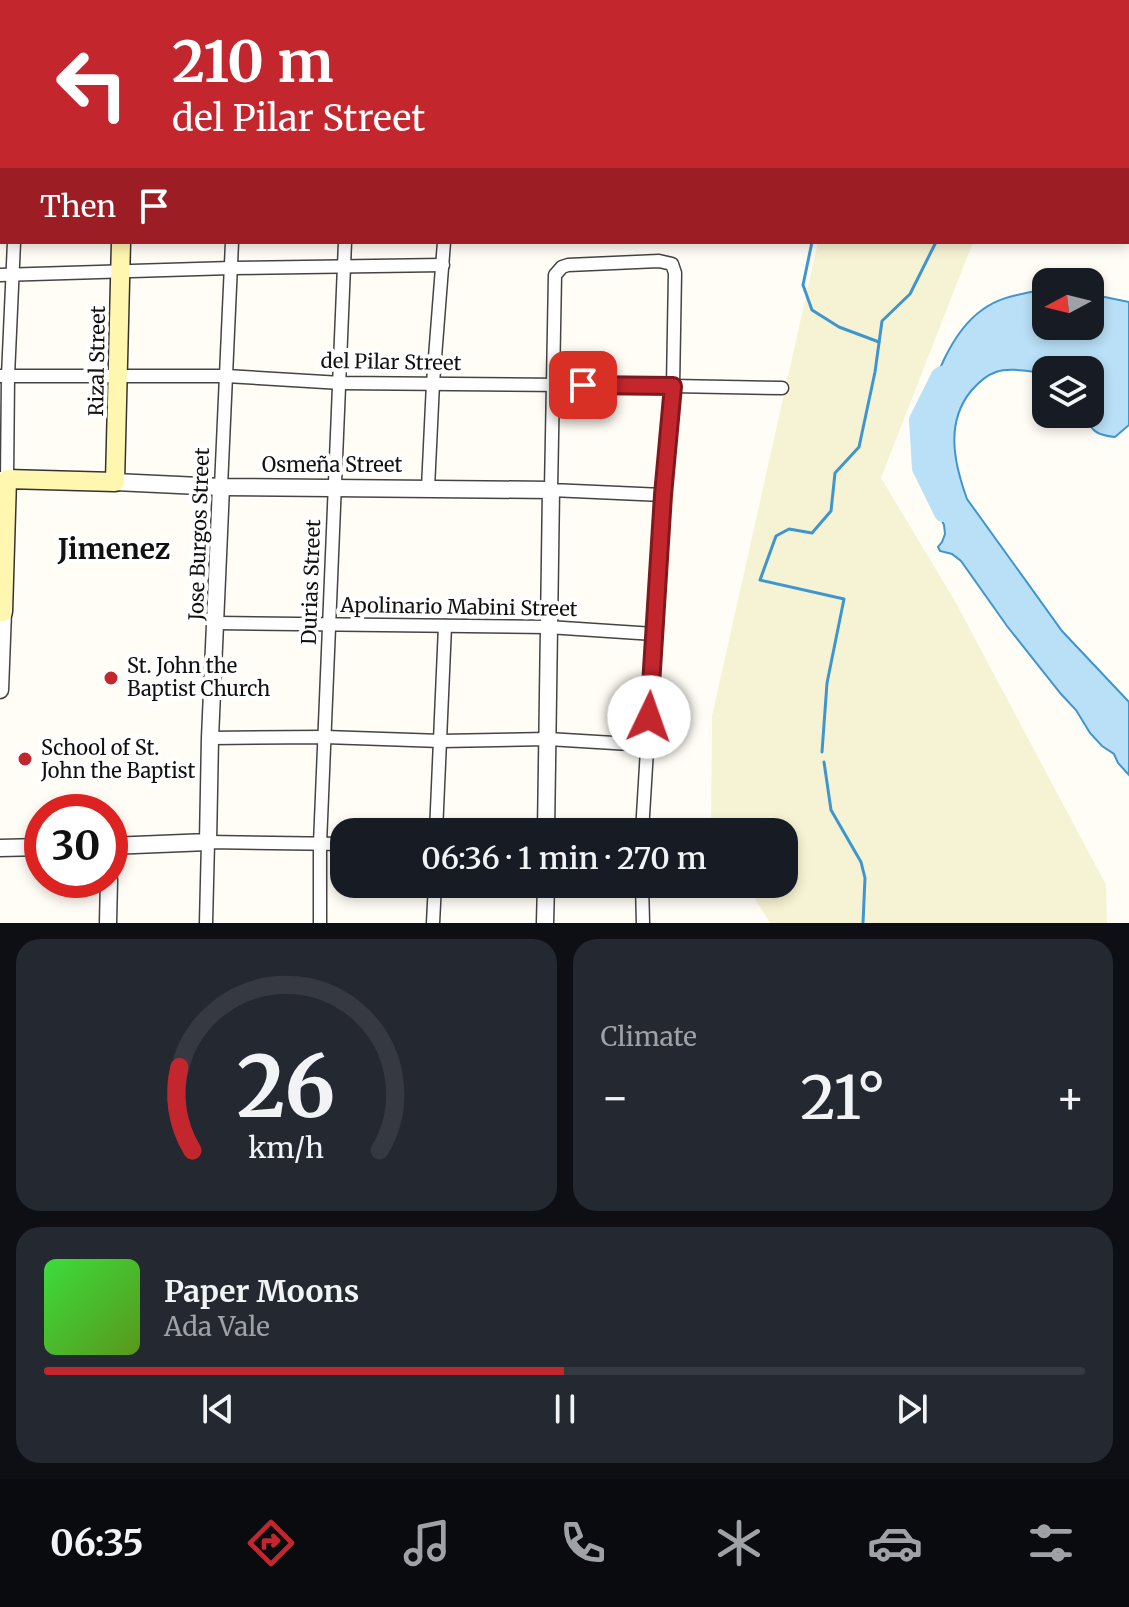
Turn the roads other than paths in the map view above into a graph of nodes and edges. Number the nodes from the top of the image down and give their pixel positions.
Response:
1 (14, 244) edge
2 (121, 244) edge
3 (232, 244) edge
4 (345, 244) edge
5 (444, 244) edge
6 (443, 265) junction
7 (345, 266) junction
8 (231, 268) junction
9 (121, 271) junction
10 (6, 275) edge
11 (119, 375) junction
12 (4, 376) edge
13 (226, 376) junction
14 (341, 383) junction
15 (433, 383) junction
16 (553, 385) junction
17 (673, 386) junction
18 (782, 388) dead end
19 (4, 478) edge
20 (115, 482) junction
21 (221, 487) junction
22 (335, 488) junction
23 (428, 488) junction
24 (551, 490) junction
25 (663, 495) junction
26 (1, 612) edge
27 (216, 623) junction
28 (330, 624) junction
29 (445, 626) junction
30 (548, 627) junction
31 (654, 634) junction
32 (0, 690) edge
33 (325, 737) junction
34 (210, 738) junction
35 (548, 739) junction
36 (441, 741) junction
37 (647, 745) junction
38 (437, 818) edge
39 (546, 818) edge
40 (643, 818) edge
41 (208, 842) junction
42 (320, 844) junction
43 (330, 844) edge
44 (128, 845) edge
45 (24, 847) edge
46 (0, 848) edge
47 (109, 898) edge
48 (434, 898) edge
49 (546, 898) edge
50 (642, 898) edge
51 (108, 923) edge
52 (206, 923) edge
53 (320, 923) edge
54 (433, 923) edge
55 (545, 923) edge
56 (643, 923) edge

1 - 10 street
2 - 9 main road, Rizal Street
3 - 8 street, Jose Burgos Street
4 - 7 street, Durias Street
5 - 6 street
6 - 7 street
6 - 15 street
7 - 8 street
7 - 14 street, Durias Street
8 - 9 street
8 - 13 street, Jose Burgos Street
9 - 10 street
9 - 11 main road, Rizal Street
10 - 12 street
11 - 12 street, del Pilar Street
11 - 13 street, del Pilar Street
11 - 20 main road, Rizal Street
12 - 19 street
13 - 14 street, del Pilar Street
13 - 21 street, Jose Burgos Street
14 - 15 street, del Pilar Street
14 - 22 street, Durias Street
15 - 16 street, del Pilar Street
15 - 23 street
16 - 17 street, del Pilar Street
16 - 17 street
16 - 24 street
17 - 18 street, del Pilar Street
17 - 25 street
19 - 20 main road, Osmeña Street
19 - 26 main road
20 - 21 street, Osmeña Street
21 - 22 street, Osmeña Street
21 - 27 street, Jose Burgos Street
22 - 23 street, Osmeña Street
22 - 28 street, Durias Street
23 - 24 street, Osmeña Street
24 - 25 street, Osmeña Street
24 - 30 street
25 - 31 street
26 - 32 street
27 - 28 street, Apolinario Mabini Street
27 - 34 street, Jose Burgos Street
28 - 29 street, Apolinario Mabini Street
28 - 33 street, Durias Street
29 - 30 street, Apolinario Mabini Street
29 - 36 street
30 - 31 street, Apolinario Mabini Street
30 - 35 street
31 - 37 street
33 - 34 street
33 - 36 street
33 - 42 street, Durias Street
34 - 41 street, Jose Burgos Street
35 - 36 street
35 - 37 street
35 - 39 street
36 - 38 street
37 - 40 street
41 - 42 street
41 - 44 street
41 - 52 street, Jose Burgos Street
42 - 43 street
42 - 53 street, Durias Street
45 - 46 street
47 - 51 street
48 - 54 street
49 - 55 street
50 - 56 street

